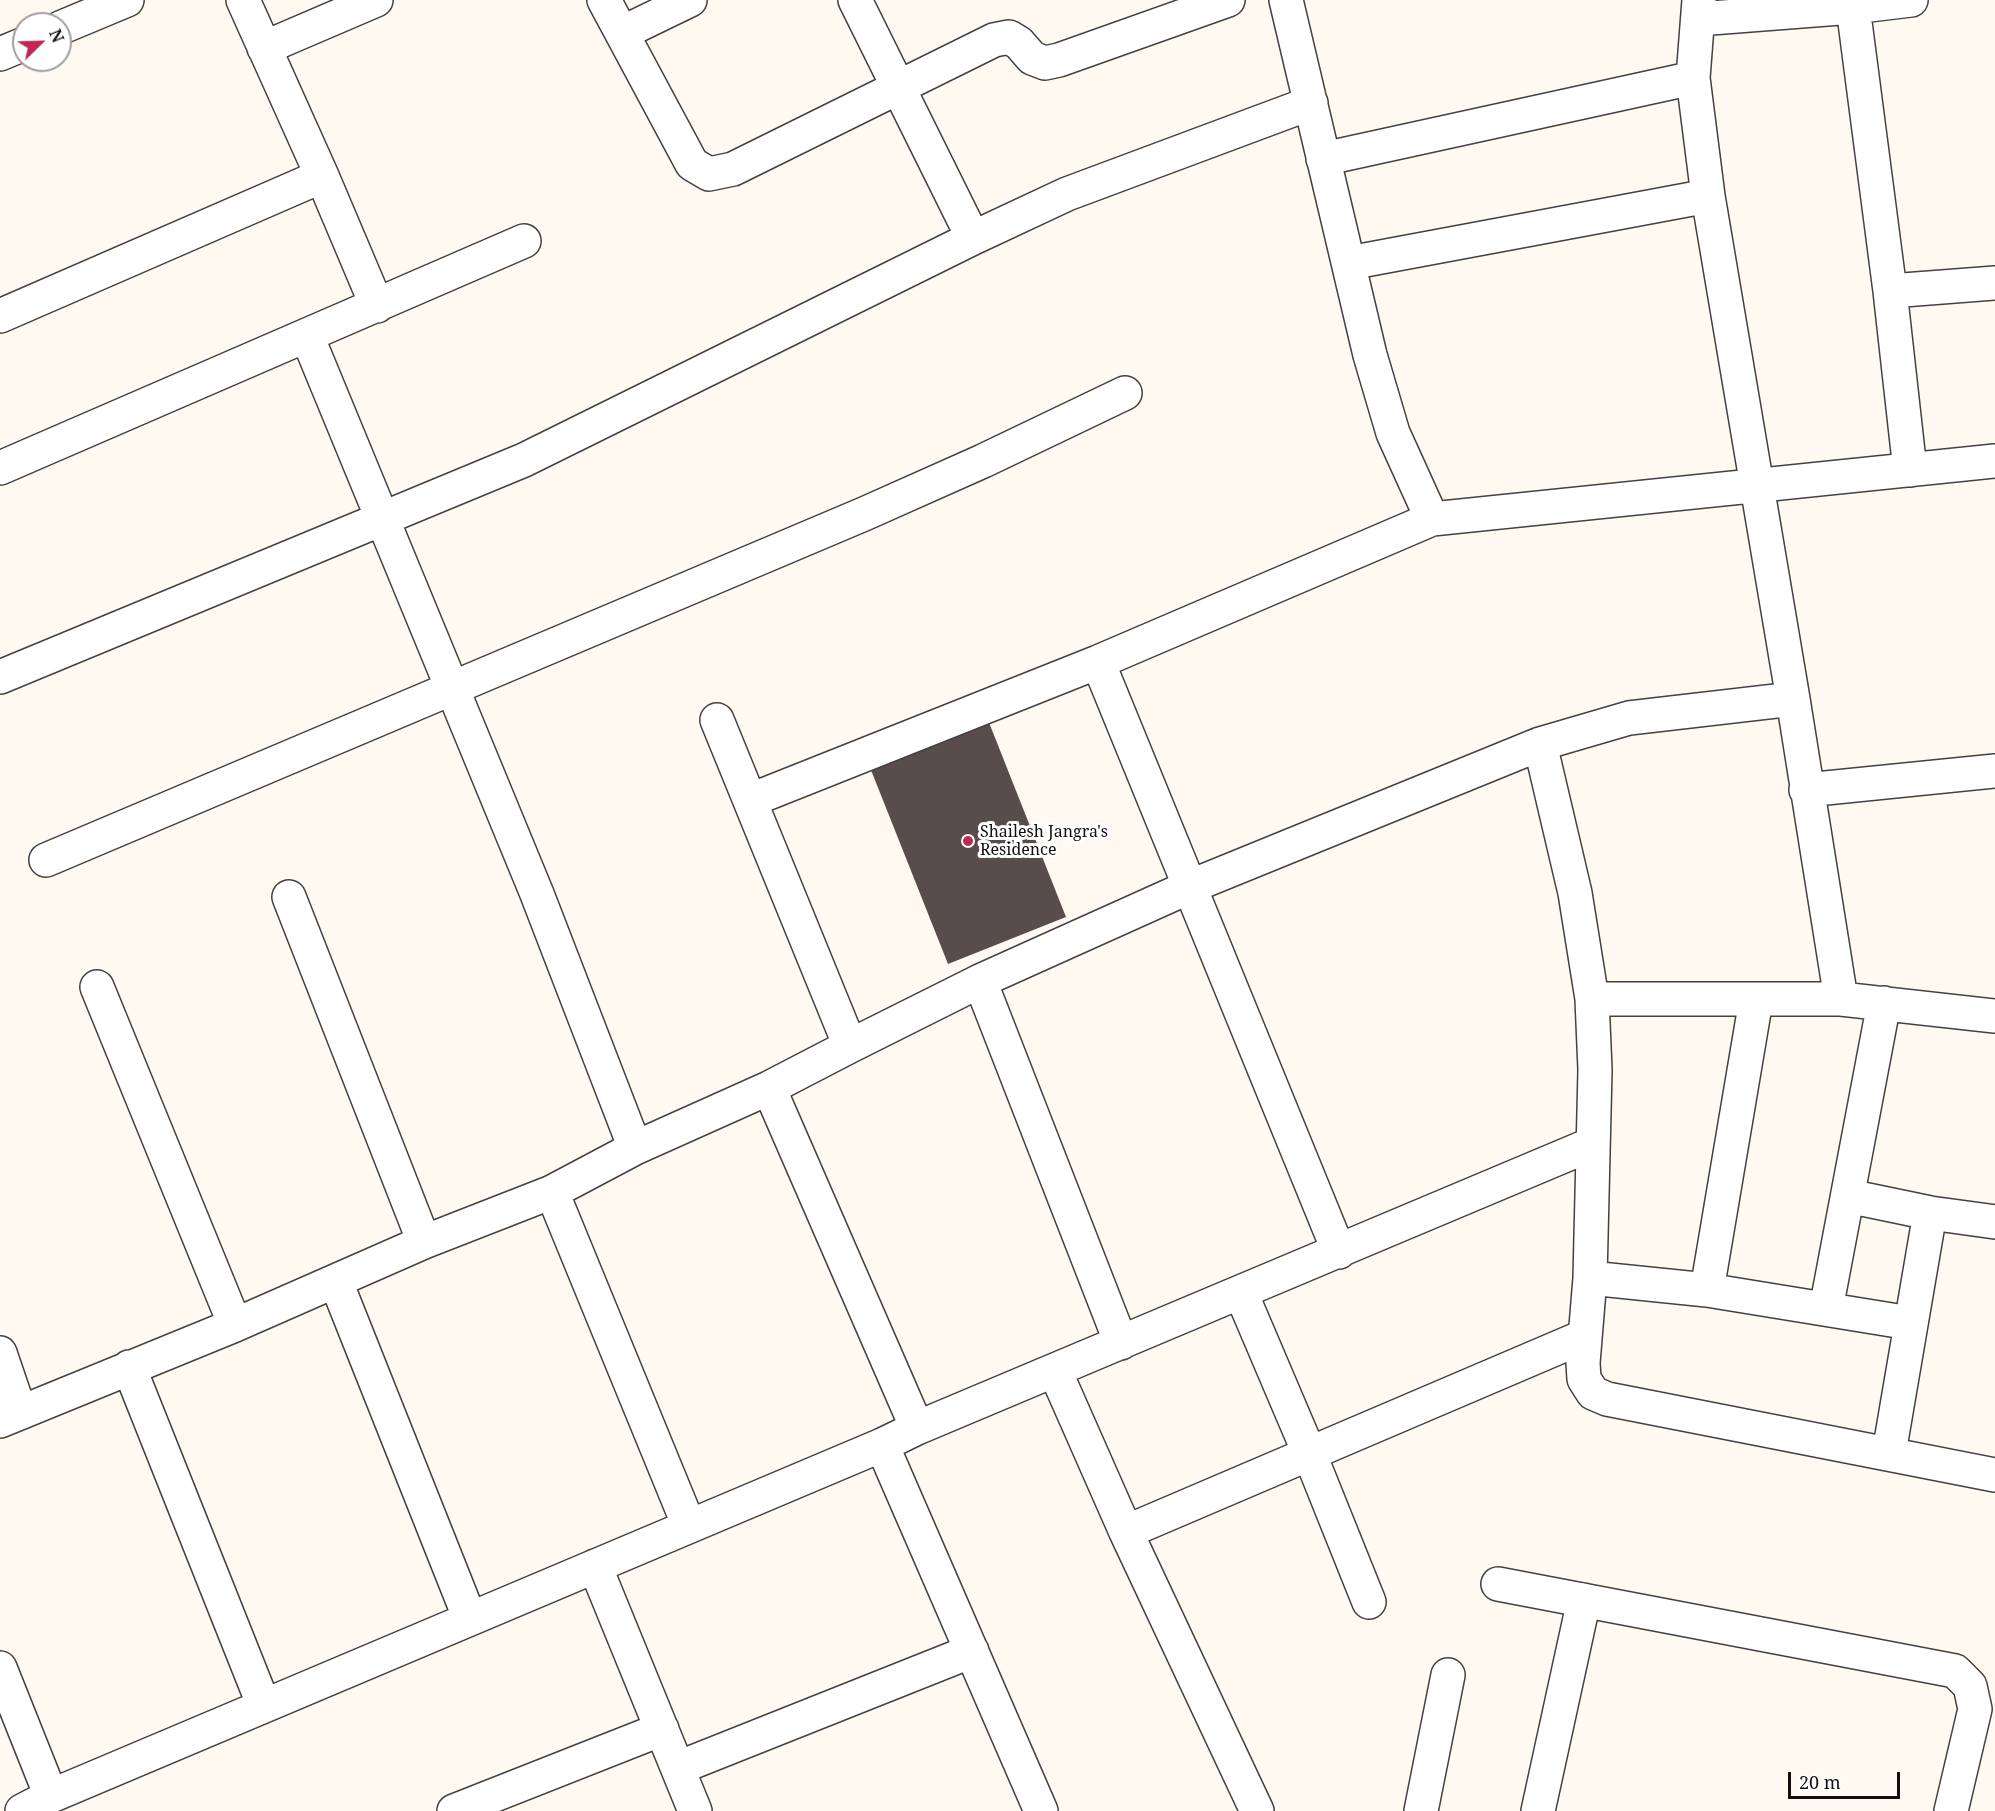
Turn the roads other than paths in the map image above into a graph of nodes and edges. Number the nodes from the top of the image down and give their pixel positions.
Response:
1 (127, 0) edge
2 (243, 0) edge
3 (376, 0) edge
4 (604, 0) edge
5 (690, 0) edge
6 (855, 0) edge
7 (1228, 0) edge
8 (1286, 0) edge
9 (1911, 0) edge
10 (1852, 4) edge
11 (1698, 10) edge
12 (72, 23) edge
13 (622, 33) junction
14 (264, 48) junction
15 (1693, 78) junction
16 (899, 86) junction
17 (1311, 103) junction
18 (1323, 159) junction
19 (322, 176) junction
20 (1708, 196) junction
21 (974, 238) junction
22 (524, 241) dead end
23 (1349, 263) junction
24 (1995, 284) edge
25 (1890, 291) junction
26 (377, 306) junction
27 (0, 316) edge
28 (307, 336) junction
29 (1125, 393) dead end
30 (1994, 466) edge
31 (0, 468) edge
32 (1910, 470) junction
33 (1756, 487) junction
34 (383, 518) junction
35 (1432, 519) junction
36 (1098, 662) junction
37 (0, 677) edge
38 (452, 689) junction
39 (1793, 699) junction
40 (717, 720) dead end
41 (1540, 744) junction
42 (1995, 771) edge
43 (1806, 790) junction
44 (751, 800) junction
45 (46, 860) dead end
46 (1189, 887) junction
47 (289, 897) dead end
48 (980, 981) junction
49 (97, 987) dead end
50 (1592, 999) junction
51 (1841, 999) junction
52 (1756, 1000) junction
53 (1884, 1004) junction
54 (1995, 1016) edge
55 (850, 1046) junction
56 (769, 1089) junction
57 (1592, 1144) junction
58 (635, 1148) junction
59 (552, 1192) junction
60 (1848, 1196) junction
61 (1930, 1213) junction
62 (1995, 1222) edge
63 (424, 1242) junction
64 (1339, 1252) junction
65 (1590, 1278) junction
66 (336, 1282) junction
67 (1707, 1290) junction
68 (1241, 1293) junction
69 (1826, 1309) junction
70 (1910, 1323) junction
71 (235, 1325) junction
72 (1585, 1336) junction
73 (1121, 1343) junction
74 (0, 1353) edge
75 (129, 1367) junction
76 (1055, 1371) junction
77 (10, 1417) edge
78 (917, 1428) junction
79 (882, 1445) junction
80 (1889, 1453) junction
81 (1310, 1455) junction
82 (1995, 1475) edge
83 (689, 1526) junction
84 (1126, 1532) junction
85 (596, 1566) junction
86 (1498, 1584) dead end
87 (1584, 1600) junction
88 (1369, 1602) dead end
89 (470, 1619) junction
90 (972, 1651) junction
91 (0, 1668) edge
92 (1448, 1675) dead end
93 (264, 1706) junction
94 (662, 1729) junction
95 (678, 1768) junction
96 (51, 1796) junction
97 (501, 1802) edge
98 (22, 1811) edge
99 (454, 1811) edge
100 (695, 1811) edge
101 (1041, 1811) edge
102 (1257, 1811) edge
103 (1421, 1811) edge
104 (1538, 1811) edge
105 (1951, 1811) edge

1 - 12 street
2 - 14 street
3 - 14 street
4 - 13 street
5 - 13 street
6 - 16 street
7 - 16 street
8 - 17 street
9 - 10 street
10 - 11 street
10 - 25 street
11 - 15 street
13 - 16 street
14 - 19 street
15 - 18 street
15 - 20 street
16 - 21 street
17 - 18 street
17 - 21 street
18 - 23 street
19 - 26 street
19 - 27 street
20 - 23 street
20 - 33 street
21 - 34 street
22 - 26 street
23 - 35 street
24 - 25 street
25 - 32 street
26 - 28 street
28 - 31 street
28 - 34 street
29 - 38 street
30 - 32 street
32 - 33 street
33 - 35 street
33 - 39 street
34 - 37 street
34 - 38 street
35 - 36 street
36 - 44 street
36 - 46 street
38 - 45 street
38 - 58 street
39 - 41 street
39 - 43 street
40 - 44 street
41 - 46 street
41 - 50 street
42 - 43 street
43 - 51 street
44 - 55 street
46 - 48 street
46 - 64 street
47 - 63 street
48 - 55 street
48 - 73 street
49 - 71 street
50 - 52 street
50 - 57 street
51 - 52 street
51 - 53 street
52 - 67 street
53 - 54 street
53 - 60 street
55 - 56 street
56 - 58 street
56 - 78 street
57 - 64 street
57 - 65 street
58 - 59 street
59 - 63 street
59 - 83 street
60 - 61 street
60 - 69 street
61 - 62 street
61 - 70 street
63 - 66 street
64 - 68 street
65 - 67 street
65 - 72 street
66 - 71 street
66 - 89 street
67 - 69 street
68 - 73 street
68 - 81 street
69 - 70 street
70 - 80 street
71 - 75 street
72 - 80 street
72 - 81 street
73 - 76 street
74 - 77 street
75 - 77 street
75 - 93 street
76 - 78 street
76 - 84 street
78 - 79 street
79 - 83 street
79 - 90 street
80 - 82 street
81 - 84 street
81 - 88 street
83 - 85 street
84 - 102 street
85 - 89 street
85 - 94 street
86 - 87 street
87 - 104 street
87 - 105 street
89 - 93 street
90 - 95 street
90 - 101 street
91 - 96 street
92 - 103 street
93 - 96 street
94 - 95 street
94 - 97 street
95 - 100 street
96 - 98 street
97 - 99 street

